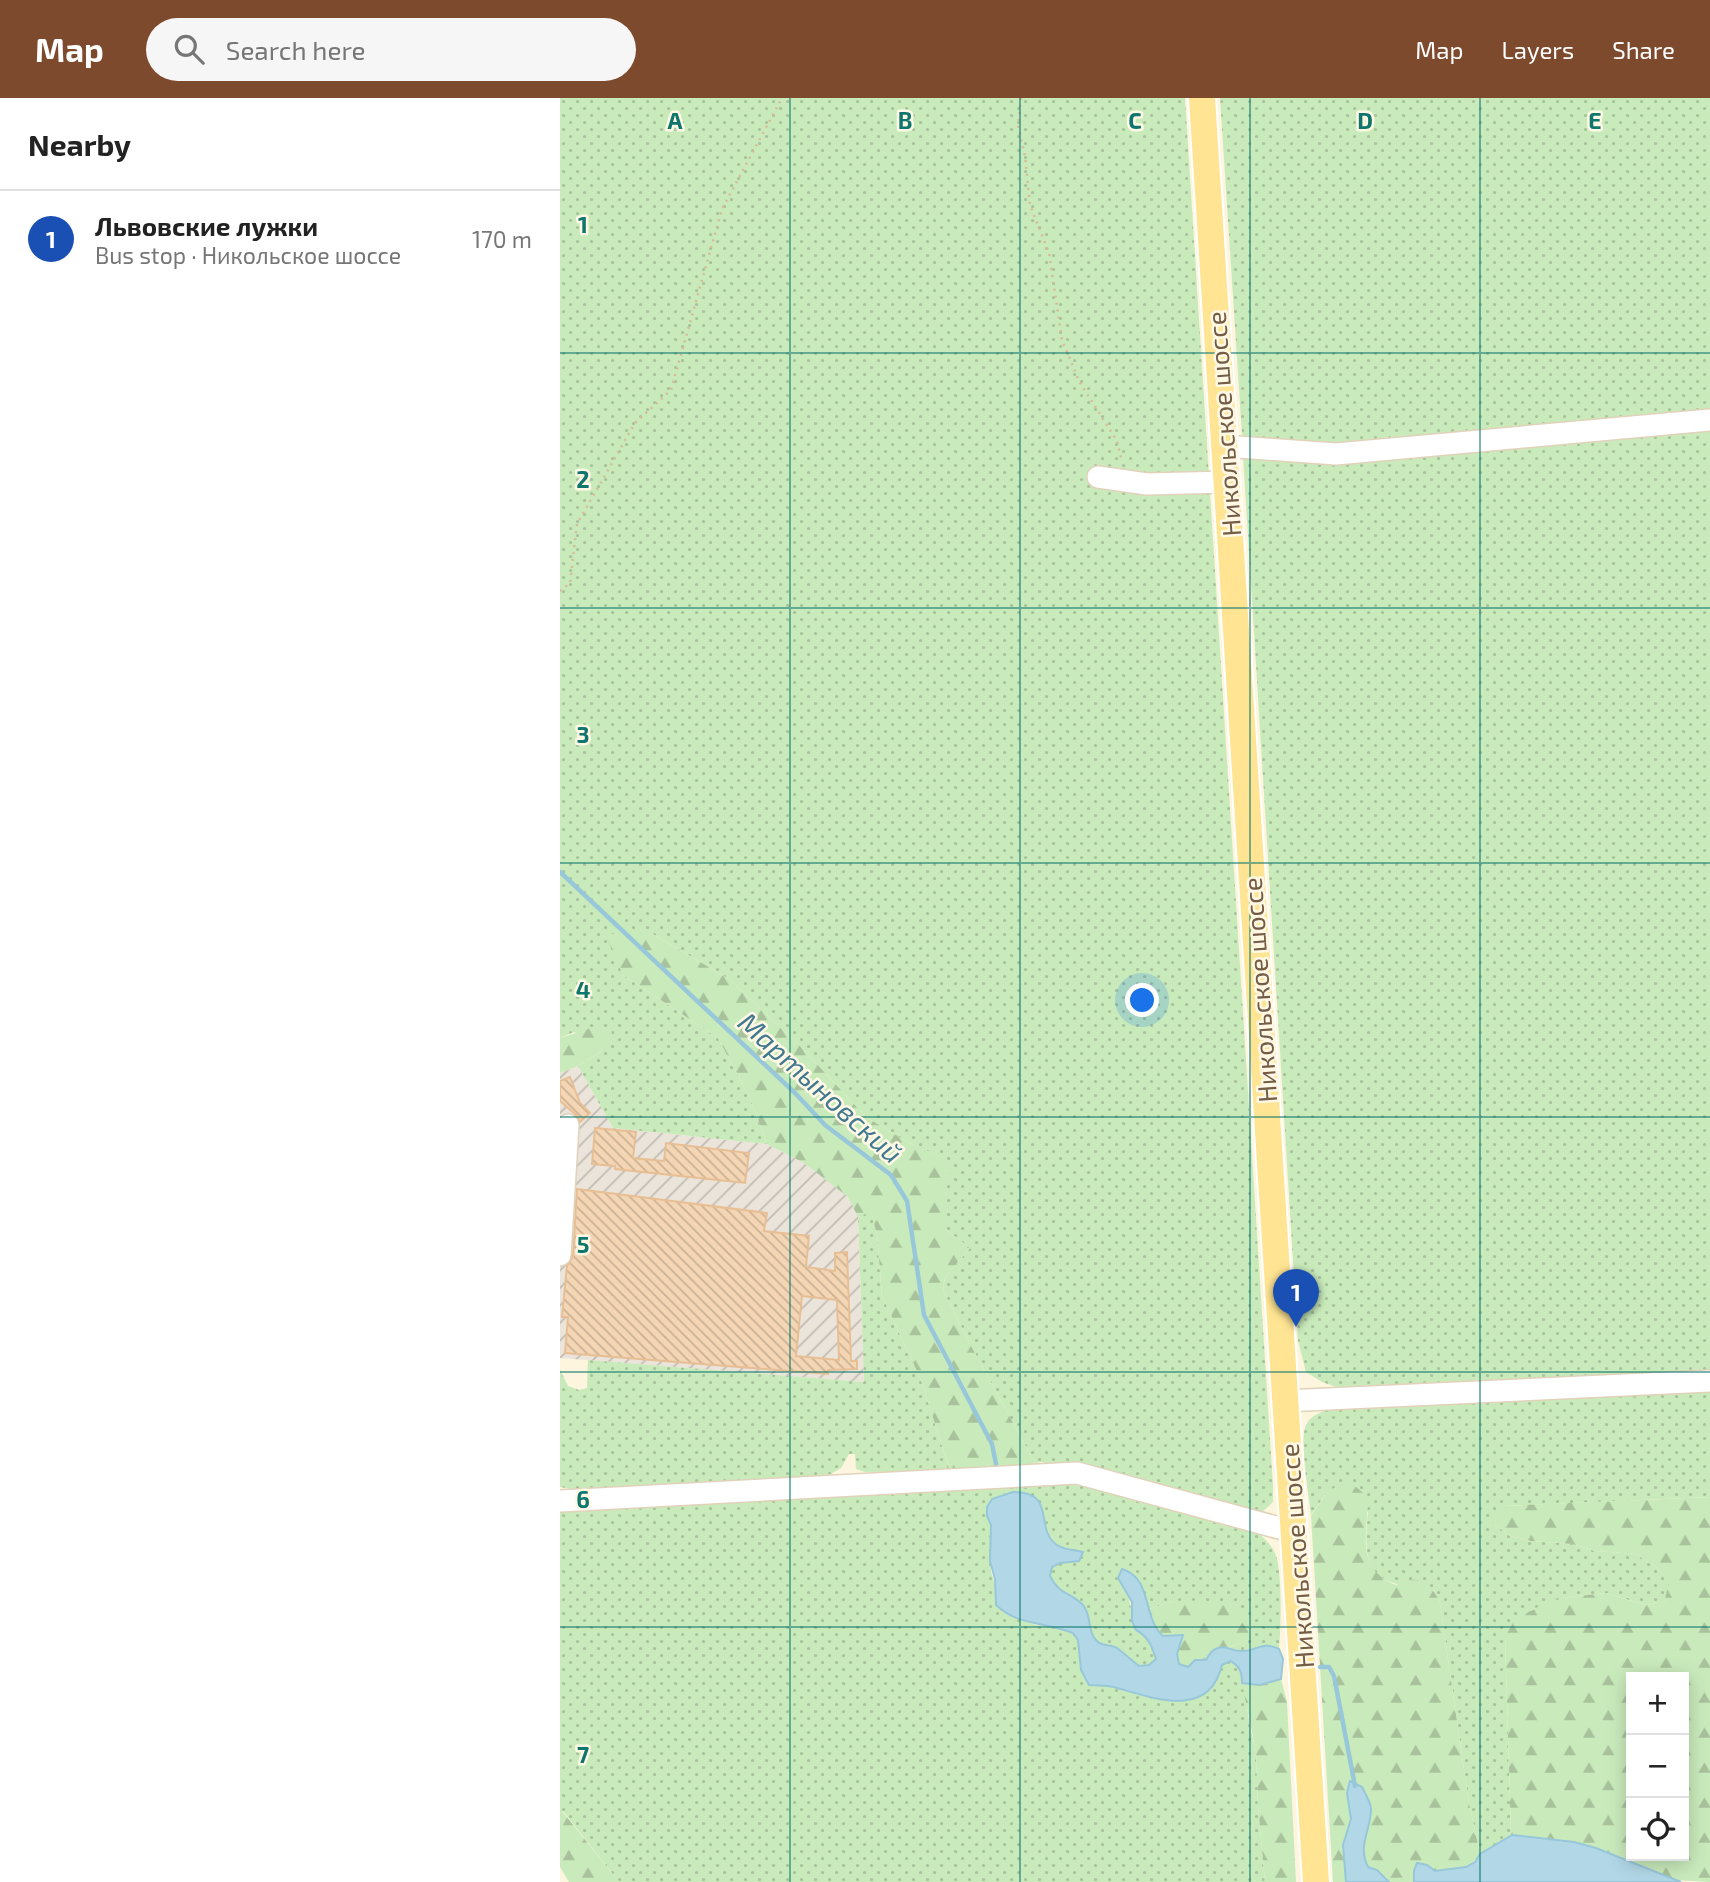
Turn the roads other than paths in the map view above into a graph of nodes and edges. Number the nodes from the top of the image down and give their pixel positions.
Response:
1 (1202, 98) edge
2 (1710, 420) edge
3 (1224, 446) junction
4 (1098, 477) dead end
5 (1227, 482) junction
6 (568, 1125) dead end
7 (560, 1255) edge
8 (1710, 1381) edge
9 (1285, 1401) junction
10 (560, 1501) edge
11 (1294, 1532) junction
12 (1316, 1882) edge

1 - 3 main road, Никольское шоссе
2 - 3 street
3 - 5 main road, Никольское шоссе
4 - 5 street
5 - 9 main road, Никольское шоссе
6 - 7 street
8 - 9 street
9 - 11 main road, Никольское шоссе
10 - 11 street
11 - 12 main road, Никольское шоссе

